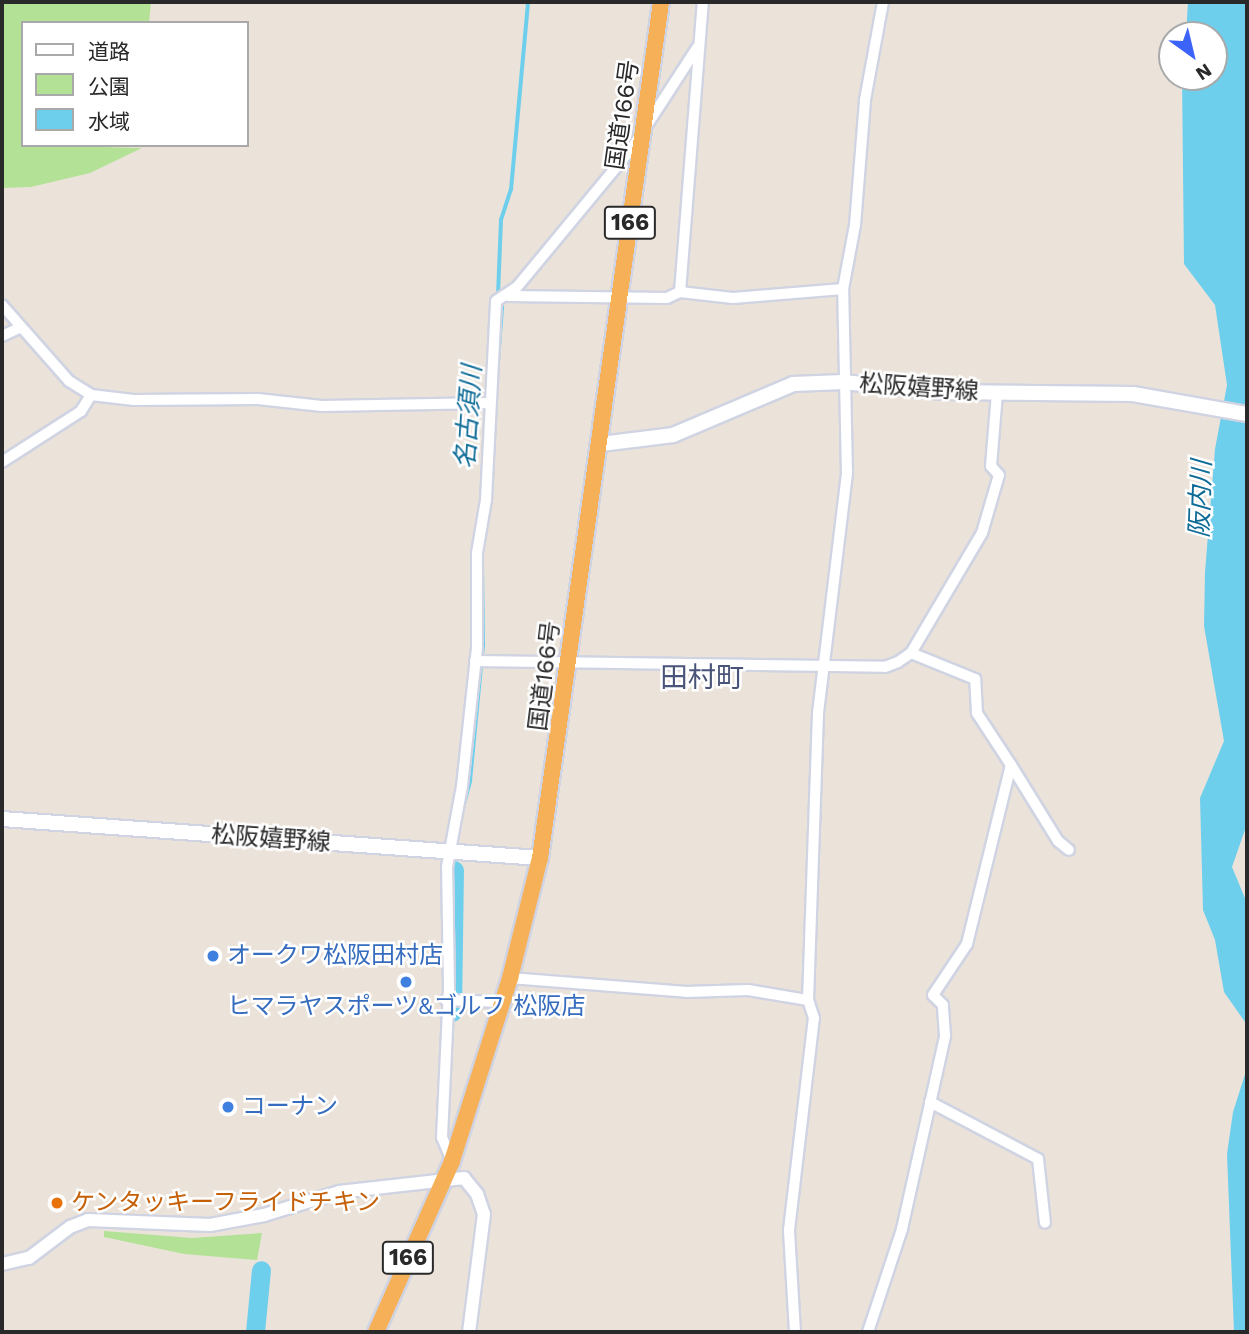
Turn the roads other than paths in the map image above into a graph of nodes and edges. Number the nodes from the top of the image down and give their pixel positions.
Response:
1 (661, 2) edge
2 (703, 2) edge
3 (883, 2) edge
4 (697, 48) junction
5 (644, 133) junction
6 (843, 289) junction
7 (680, 292) junction
8 (504, 298) junction
9 (618, 299) junction
10 (2, 305) edge
11 (19, 328) junction
12 (2, 336) edge
13 (843, 382) junction
14 (997, 393) junction
15 (90, 395) junction
16 (490, 403) junction
17 (1247, 414) edge
18 (601, 444) junction
19 (2, 461) edge
20 (911, 653) junction
21 (480, 661) junction
22 (569, 663) junction
23 (824, 666) junction
24 (1011, 765) junction
25 (2, 819) edge
26 (1069, 849) dead end
27 (450, 850) junction
28 (540, 858) junction
29 (509, 978) junction
30 (808, 1000) junction
31 (450, 1001) junction
32 (502, 1002) junction
33 (930, 1102) junction
34 (452, 1161) junction
35 (440, 1183) junction
36 (1045, 1223) dead end
37 (2, 1264) edge
38 (376, 1332) edge
39 (469, 1332) edge
40 (795, 1332) edge
41 (867, 1332) edge

1 - 5 highway, 国道166号 / 166
2 - 4 street
3 - 6 street
4 - 5 street
4 - 7 street
5 - 8 street
5 - 9 highway, 国道166号 / 166
6 - 7 street
6 - 13 street
7 - 9 street
8 - 9 street
8 - 16 street
9 - 18 highway, 国道166号 / 166
10 - 11 street
11 - 12 street
11 - 15 street
13 - 14 main road, 松阪嬉野線
13 - 18 main road, 松阪嬉野線
13 - 23 street
14 - 17 main road, 松阪嬉野線
14 - 20 street
15 - 16 street
15 - 19 street
16 - 21 street
18 - 22 highway, 国道166号 / 166
20 - 23 street
20 - 24 street
21 - 22 street
21 - 27 street
22 - 23 street
22 - 28 highway, 国道166号 / 166
23 - 30 street
24 - 26 street
24 - 33 street
25 - 27 main road, 松阪嬉野線
27 - 28 main road, 松阪嬉野線
27 - 31 street
28 - 29 highway, 国道166号 / 166
29 - 30 street
29 - 32 highway, 国道166号 / 166
30 - 40 street
31 - 32 street
31 - 34 street
32 - 34 highway, 国道166号 / 166
33 - 36 street
33 - 41 street
34 - 35 highway, 国道166号 / 166
35 - 37 street
35 - 38 highway, 国道166号 / 166
35 - 39 street

